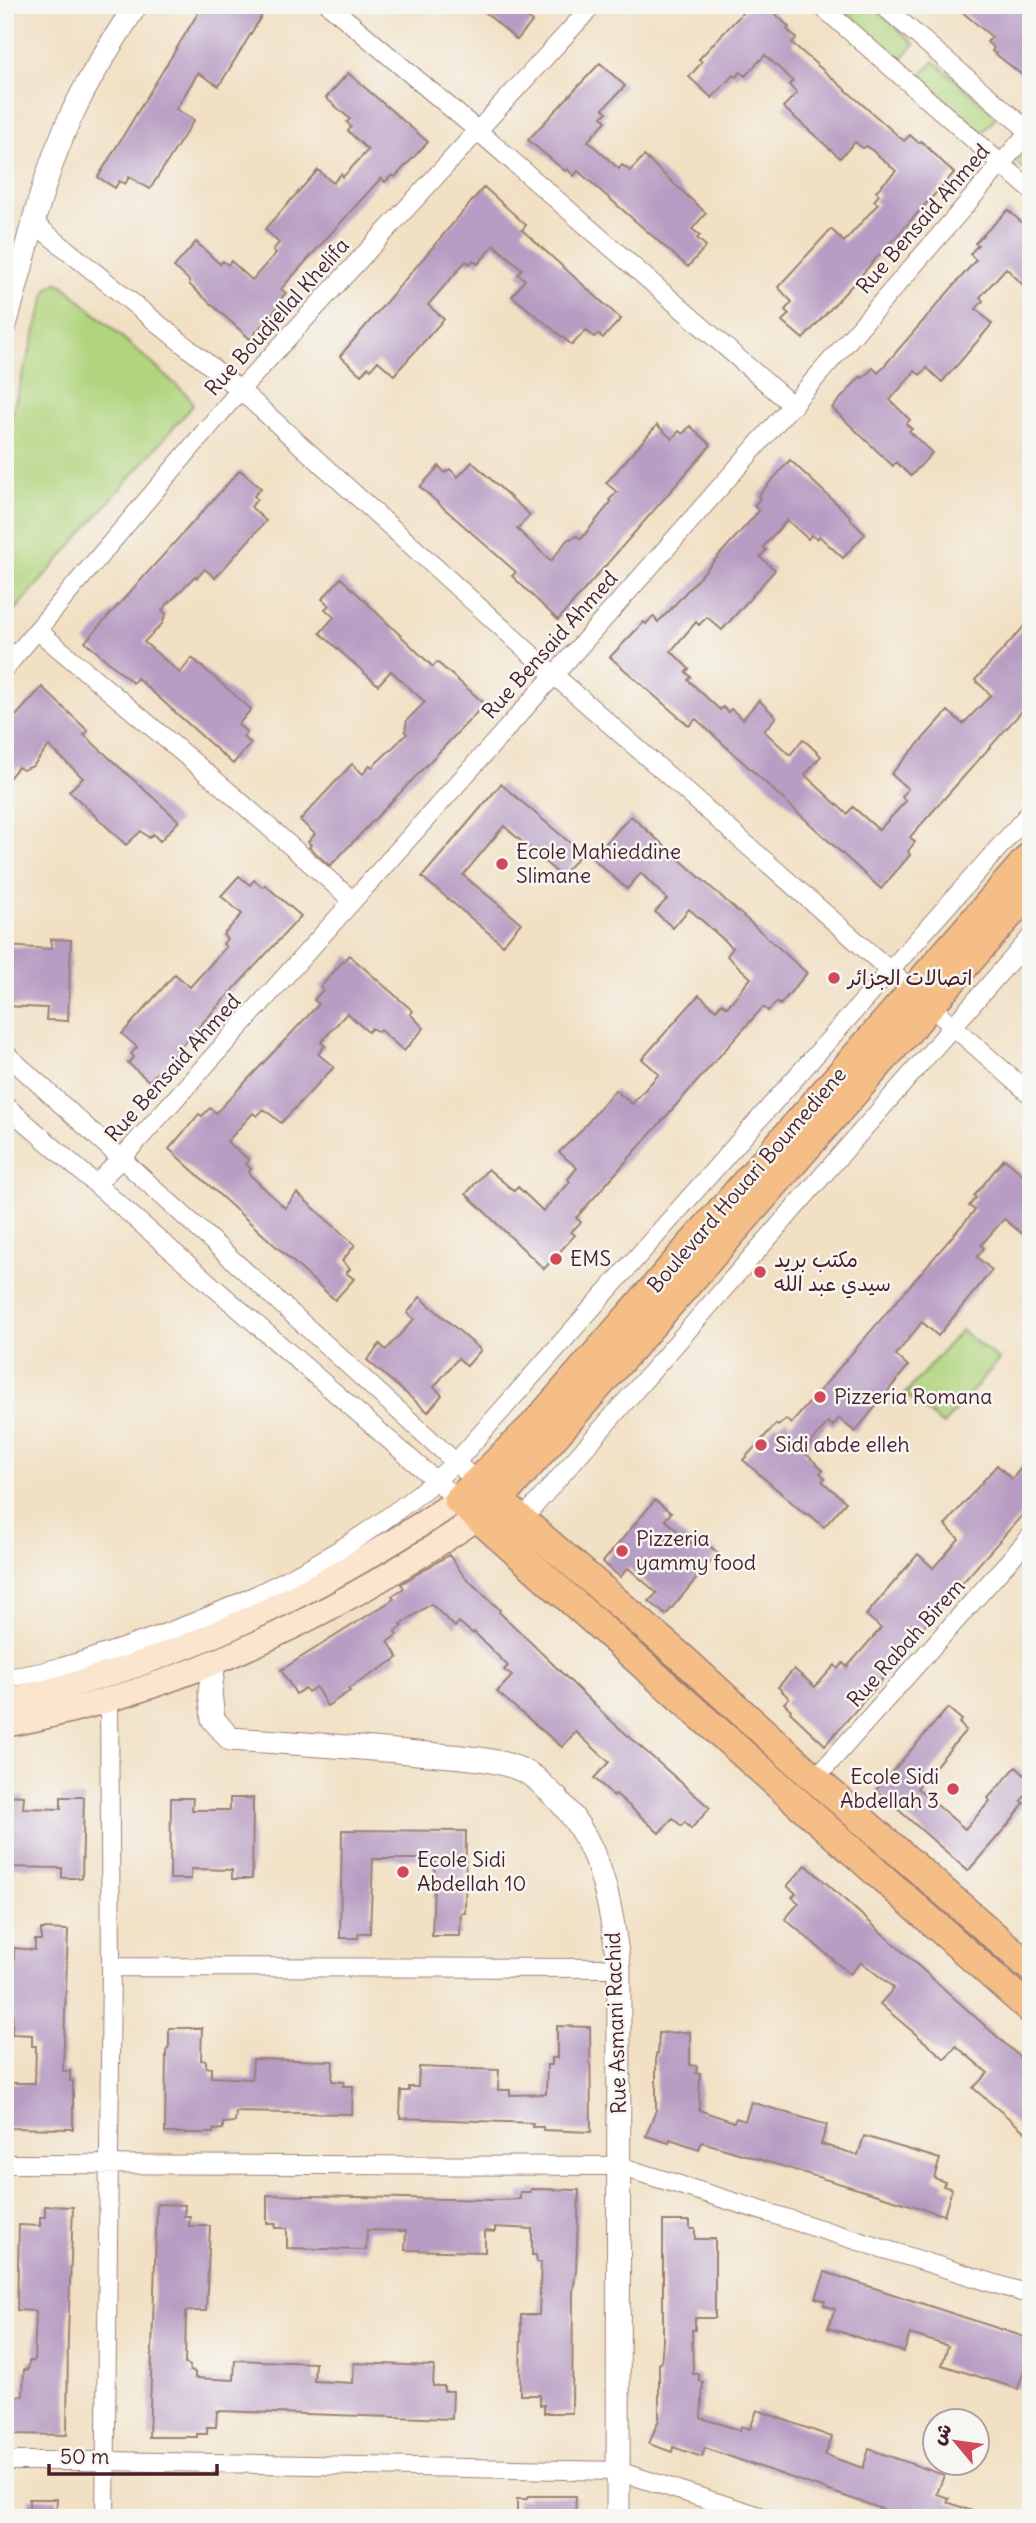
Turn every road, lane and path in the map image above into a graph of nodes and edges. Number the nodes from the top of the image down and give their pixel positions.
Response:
1 (136, 5) edge
2 (329, 5) edge
3 (593, 5) edge
4 (820, 5) edge
5 (882, 5) edge
6 (478, 131) junction
7 (1030, 131) edge
8 (1001, 163) junction
9 (1031, 190) edge
10 (35, 224) junction
11 (5, 325) edge
12 (240, 390) junction
13 (793, 407) junction
14 (37, 630) junction
15 (5, 668) edge
16 (554, 674) junction
17 (1031, 811) edge
18 (1031, 855) edge
19 (1031, 890) edge
20 (353, 901) junction
21 (1031, 937) edge
22 (890, 969) junction
23 (921, 996) junction
24 (953, 1025) junction
25 (5, 1053) edge
26 (1031, 1095) edge
27 (5, 1105) edge
28 (121, 1159) junction
29 (96, 1184) junction
30 (456, 1462) junction
31 (436, 1481) junction
32 (478, 1500) junction
33 (522, 1520) junction
34 (1031, 1536) edge
35 (1016, 1553) junction
36 (1031, 1565) edge
37 (214, 1662) junction
38 (5, 1678) edge
39 (109, 1699) junction
40 (5, 1701) edge
41 (5, 1725) edge
42 (815, 1780) junction
43 (111, 1967) junction
44 (619, 1968) junction
45 (1031, 1968) edge
46 (1031, 2010) edge
47 (5, 2164) edge
48 (109, 2166) junction
49 (619, 2166) junction
50 (1031, 2295) edge
51 (5, 2461) edge
52 (106, 2461) junction
53 (618, 2471) junction
54 (105, 2518) edge
55 (618, 2518) edge
56 (766, 2518) edge

1 - 10 street
2 - 6 street
3 - 6 street, Rue Boudjellal Khelifa
4 - 8 street
5 - 7 street
6 - 12 street, Rue Boudjellal Khelifa
6 - 13 street
7 - 8 street, Rue Bensaid Ahmed
8 - 9 street
8 - 13 street, Rue Bensaid Ahmed
10 - 11 street
10 - 12 street
12 - 14 street, Rue Boudjellal Khelifa
12 - 16 street
13 - 16 street, Rue Bensaid Ahmed
14 - 15 street, Rue Boudjellal Khelifa
14 - 20 street
16 - 20 street, Rue Bensaid Ahmed
16 - 22 street
17 - 22 street
18 - 23 main road, Boulevard Houari Boumediene
19 - 23 main road, Boulevard Houari Boumediene
20 - 28 street, Rue Bensaid Ahmed
21 - 24 street
22 - 23 street
22 - 30 street
23 - 24 street
23 - 32 main road, Boulevard Houari Boumediene
24 - 26 street
24 - 33 street
25 - 28 street
27 - 29 street
28 - 29 street, Rue Bensaid Ahmed
28 - 30 street
29 - 31 street
30 - 31 street
30 - 32 street
31 - 32 street
31 - 38 street
32 - 33 main road
32 - 37 main road
32 - 40 main road
32 - 46 main road
33 - 42 main road
34 - 35 street, Rue Rabah Birem
35 - 36 street
35 - 42 street, Rue Rabah Birem
37 - 39 main road
37 - 44 street, Rue Asmani Rachid
39 - 41 main road
39 - 43 street
42 - 45 main road
43 - 44 street
43 - 48 street
44 - 49 street, Rue Asmani Rachid
47 - 48 street
48 - 49 street
48 - 52 street
49 - 50 street
49 - 53 street, Rue Asmani Rachid
51 - 52 street
52 - 53 street
52 - 54 street
53 - 55 street, Rue Asmani Rachid
53 - 56 street

